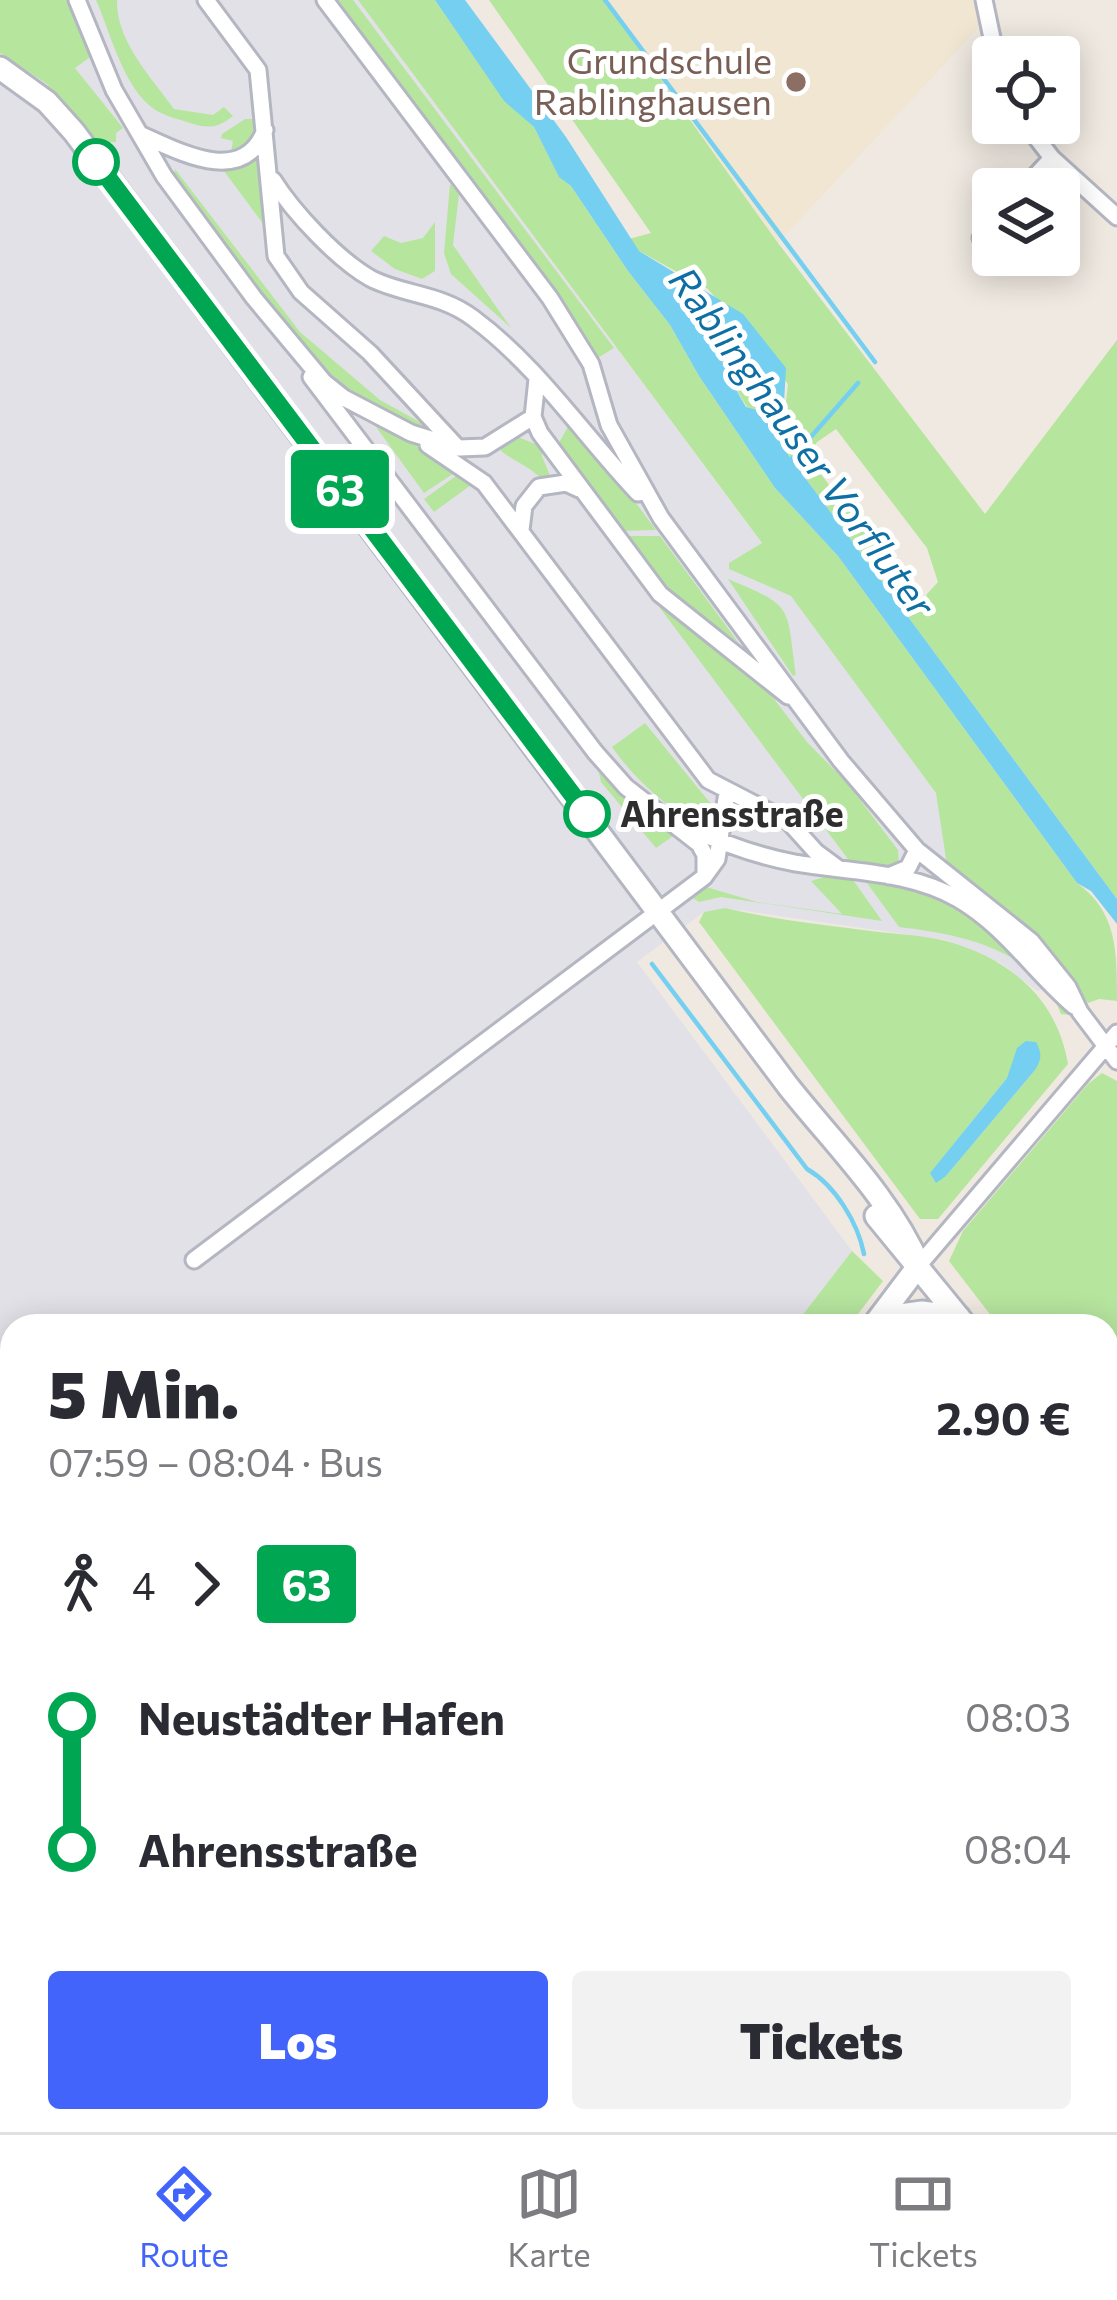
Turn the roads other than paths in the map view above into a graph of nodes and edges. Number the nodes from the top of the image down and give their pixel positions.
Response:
1 (77, 0) edge
2 (206, 0) edge
3 (325, 0) edge
4 (984, 0) edge
5 (992, 36) edge
6 (0, 68) edge
7 (266, 128) junction
8 (140, 133) junction
9 (1041, 144) edge
10 (1052, 158) junction
11 (1043, 168) edge
12 (268, 173) junction
13 (1117, 217) edge
14 (301, 358) junction
15 (537, 379) junction
16 (533, 417) junction
17 (411, 433) junction
18 (459, 448) junction
19 (484, 483) junction
20 (579, 489) junction
21 (661, 518) junction
22 (521, 530) junction
23 (800, 705) junction
24 (727, 792) junction
25 (650, 806) junction
26 (720, 843) junction
27 (917, 850) junction
28 (838, 869) junction
29 (889, 876) junction
30 (704, 877) junction
31 (660, 914) junction
32 (1080, 1012) junction
33 (1111, 1040) edge
34 (1117, 1061) edge
35 (194, 1260) dead end
36 (919, 1265) junction
37 (882, 1314) edge
38 (957, 1314) edge

1 - 8 street
2 - 7 street
3 - 21 street
4 - 5 street
6 - 31 street
7 - 8 street
7 - 12 street
8 - 14 street
9 - 10 street
10 - 11 street
10 - 13 street
12 - 15 street
12 - 18 street
14 - 17 street
14 - 25 street
15 - 16 street
15 - 21 street
16 - 18 street
16 - 20 street
17 - 18 street
17 - 19 street
18 - 19 street
19 - 22 street
20 - 22 street
20 - 23 street
21 - 23 street
22 - 24 street
23 - 27 street
24 - 26 street
24 - 28 street
25 - 26 street
25 - 30 street
26 - 28 street
26 - 30 street
27 - 29 street
27 - 32 street
28 - 29 street
29 - 32 street
30 - 31 street
31 - 35 street
31 - 36 street
32 - 33 street
33 - 34 street
33 - 36 street
36 - 37 street
36 - 38 street

